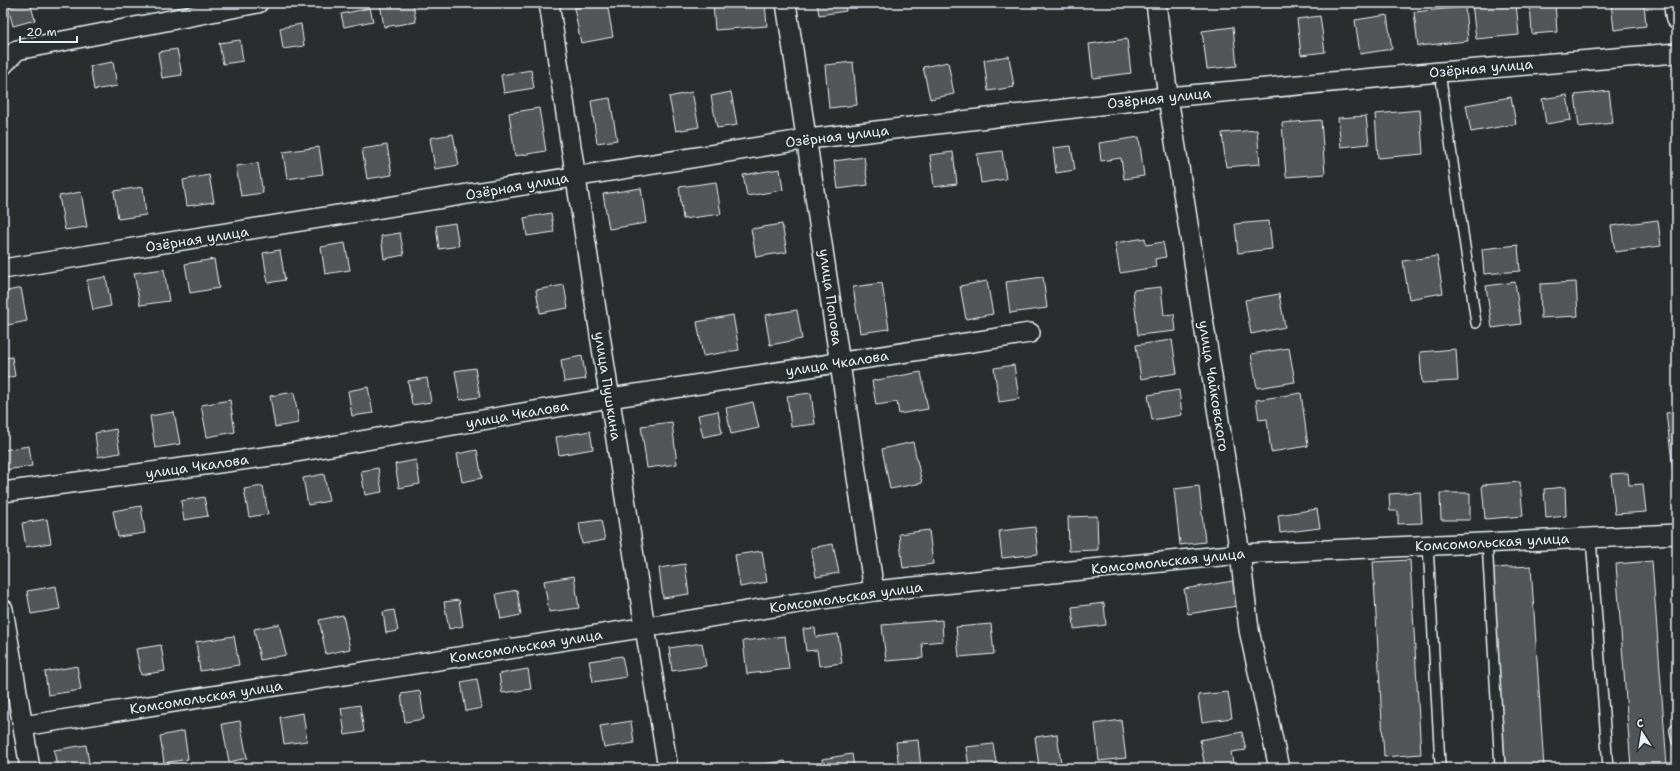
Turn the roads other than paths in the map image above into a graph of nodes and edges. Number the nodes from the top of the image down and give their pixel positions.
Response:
1 (258, 3) edge
2 (549, 3) edge
3 (786, 3) edge
4 (1156, 3) edge
5 (1675, 3) edge
6 (1677, 18) edge
7 (1677, 53) edge
8 (3, 66) edge
9 (1440, 72) junction
10 (1168, 97) junction
11 (808, 139) junction
12 (576, 176) junction
13 (3, 269) edge
14 (1476, 323) dead end
15 (1030, 333) dead end
16 (840, 362) junction
17 (610, 398) junction
18 (3, 492) edge
19 (1677, 534) edge
20 (1591, 538) junction
21 (1487, 542) junction
22 (1428, 545) junction
23 (1240, 554) junction
24 (874, 591) junction
25 (3, 609) edge
26 (645, 628) junction
27 (23, 726) junction
28 (1677, 730) edge
29 (1677, 741) edge
30 (1440, 764) dead end
31 (30, 768) edge
32 (668, 768) edge
33 (1278, 768) edge
34 (1500, 768) edge
35 (1608, 768) edge

1 - 8 street
2 - 12 street, улица Пушкина
3 - 11 street, улица Попова
4 - 10 street, улица Чайковского
5 - 6 street
7 - 9 street, Озёрная улица
9 - 10 street, Озёрная улица
9 - 14 lane
10 - 11 street, Озёрная улица
10 - 23 street, улица Чайковского
11 - 12 street, Озёрная улица
11 - 16 street, улица Попова
12 - 13 street, Озёрная улица
12 - 17 street, улица Пушкина
15 - 16 street, улица Чкалова
16 - 17 street, улица Чкалова
16 - 24 street, улица Попова
17 - 18 street, улица Чкалова
17 - 26 street, улица Пушкина
19 - 20 street, Комсомольская улица
20 - 21 street, Комсомольская улица
20 - 35 lane
21 - 22 street, Комсомольская улица
21 - 34 lane
22 - 23 street, Комсомольская улица
22 - 30 lane
23 - 24 street, Комсомольская улица
23 - 33 street, улица Чайковского
24 - 26 street, Комсомольская улица
25 - 27 street
26 - 27 street, Комсомольская улица
26 - 32 street, улица Пушкина
27 - 31 street
28 - 29 lane

